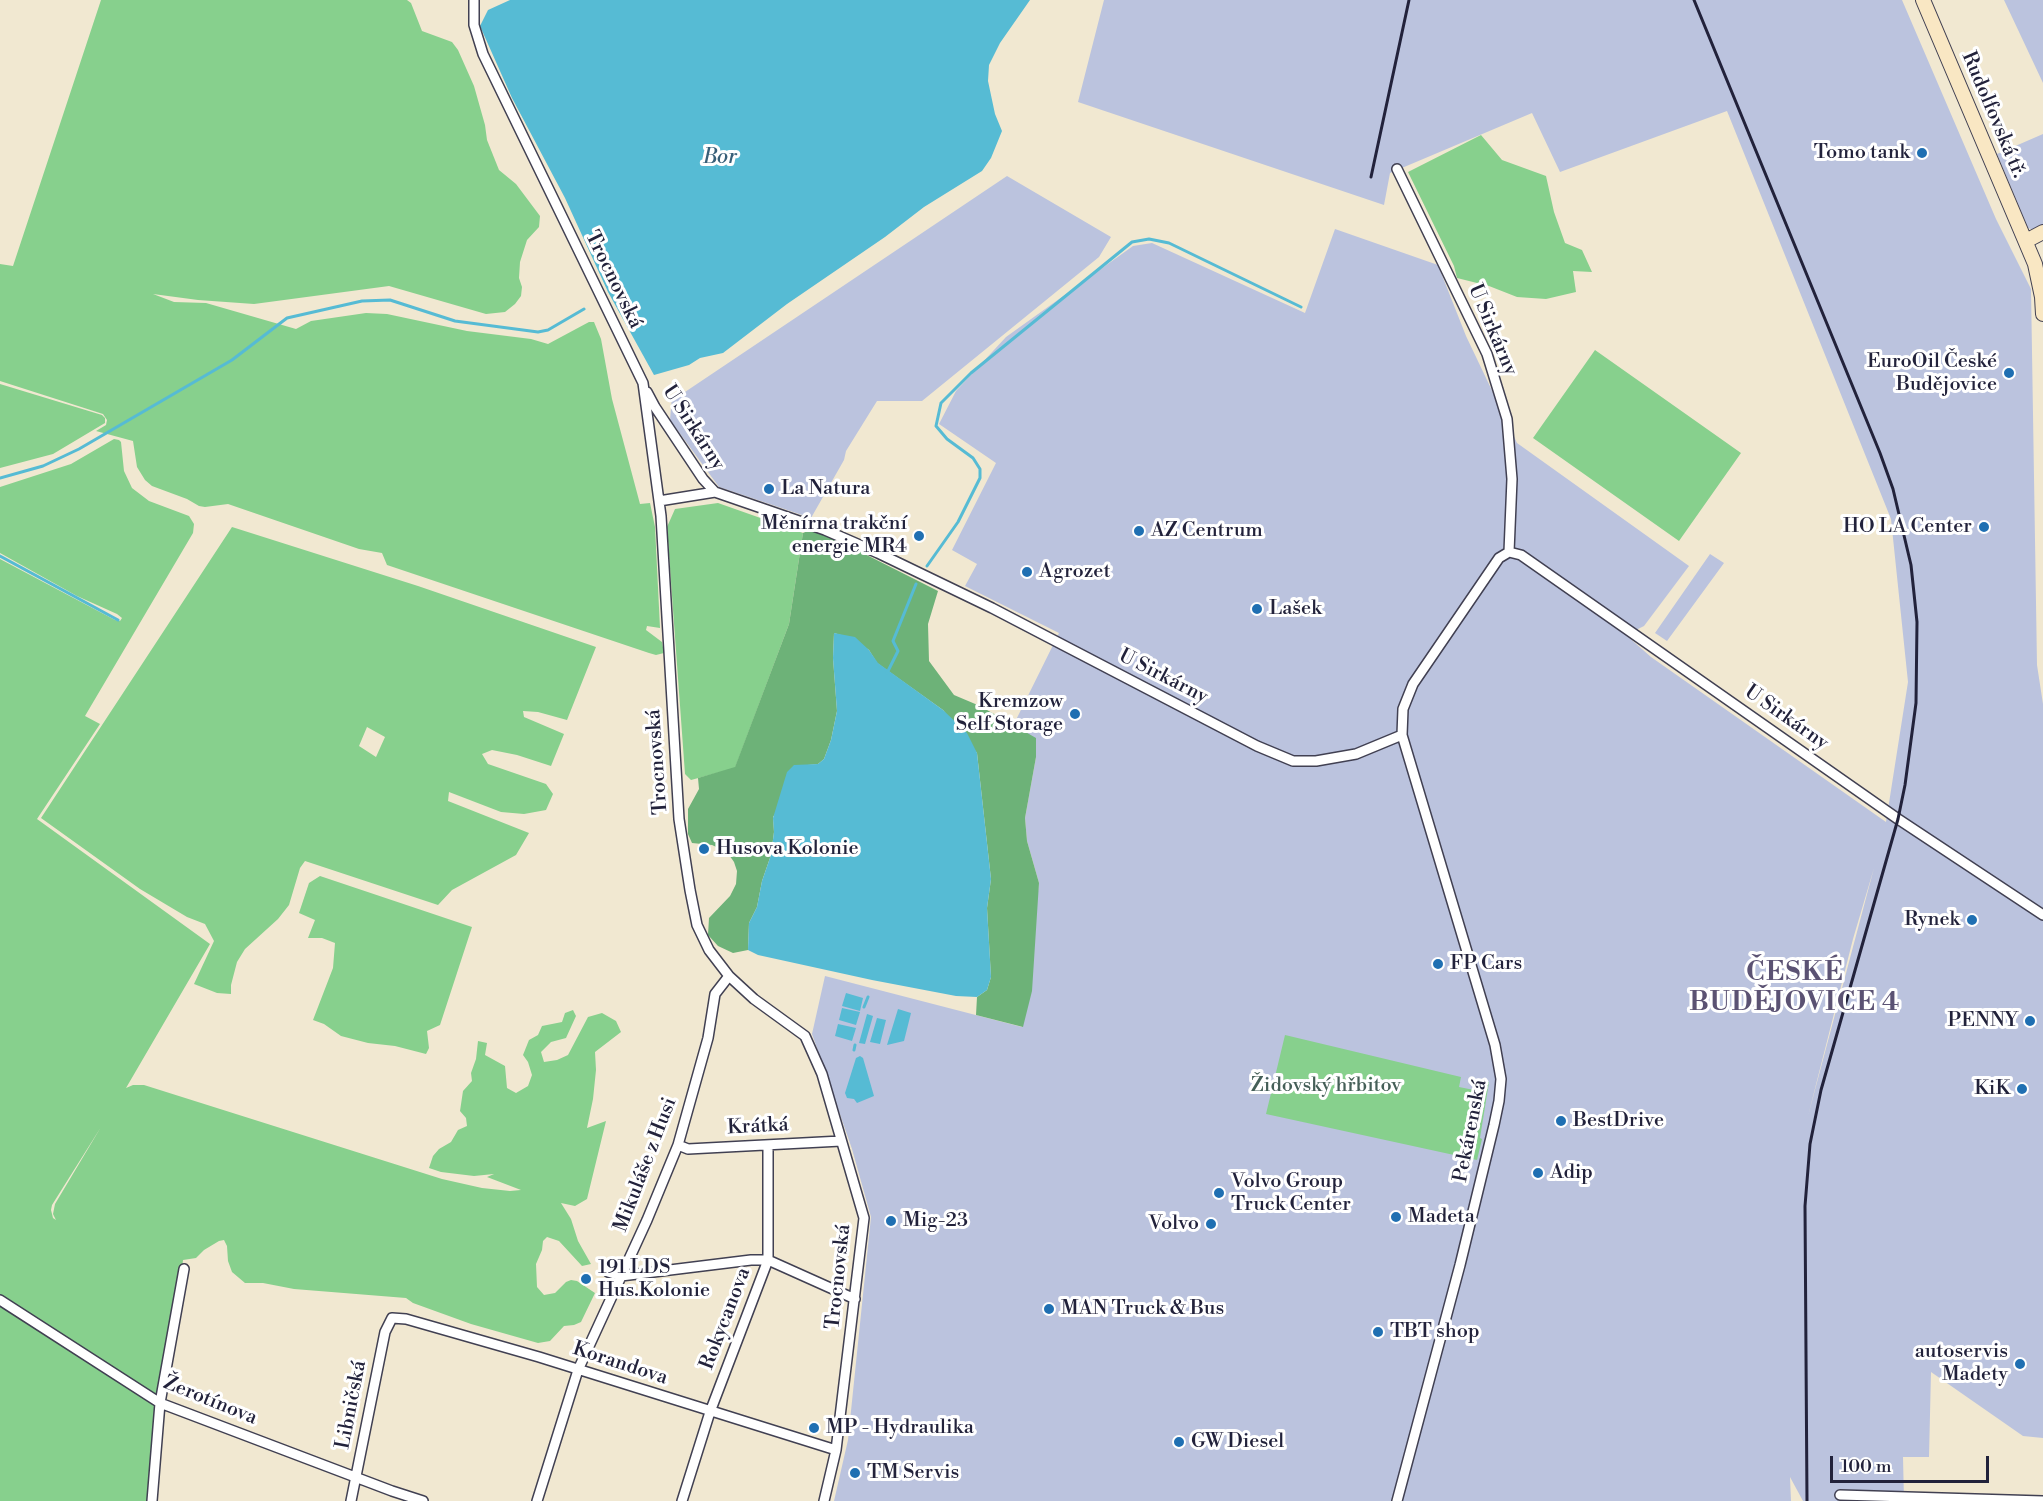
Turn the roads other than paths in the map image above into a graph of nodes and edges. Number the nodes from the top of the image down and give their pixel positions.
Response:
1 (474, 0) edge
2 (1923, 0) edge
3 (1397, 169) dead end
4 (2043, 232) edge
5 (2026, 241) junction
6 (2043, 297) edge
7 (2043, 314) edge
8 (643, 383) junction
9 (715, 492) junction
10 (659, 501) junction
11 (1509, 552) junction
12 (1402, 735) junction
13 (2043, 915) edge
14 (729, 976) junction
15 (842, 1141) junction
16 (678, 1145) junction
17 (768, 1145) junction
18 (768, 1260) junction
19 (184, 1269) dead end
20 (608, 1272) dead end
21 (621, 1276) junction
22 (855, 1299) junction
23 (0, 1300) edge
24 (392, 1318) joint
25 (578, 1370) junction
26 (160, 1404) junction
27 (710, 1412) junction
28 (836, 1450) junction
29 (356, 1477) junction
30 (1840, 1495) dead end
31 (2043, 1500) edge
32 (152, 1501) edge
33 (351, 1501) edge
34 (423, 1501) edge
35 (537, 1501) edge
36 (682, 1501) edge
37 (824, 1501) edge
38 (1397, 1501) edge

1 - 8 street, Trocnovská
2 - 5 main road, Rudolfovská tř.
3 - 11 street, U Sirkárny
4 - 5 main road
5 - 6 main road, Rudolfovská tř.
6 - 7 main road, Rudolfovská tř.
8 - 9 street, U Sirkárny
8 - 10 street, Trocnovská
9 - 10 street, U Sirkárny
9 - 12 street, U Sirkárny
10 - 14 street, Trocnovská
11 - 12 street
11 - 13 street, U Sirkárny
12 - 38 street, Pekárenská
14 - 15 street, Trocnovská
14 - 16 street, Mikuláše z Husi
15 - 17 street, Krátká
15 - 22 street, Trocnovská
16 - 17 street, Krátká
16 - 21 street, Mikuláše z Husi
17 - 18 street, Rokycanova
18 - 21 street
18 - 22 street
18 - 27 street, Rokycanova
19 - 26 street
20 - 21 street
21 - 25 street, Mikuláše z Husi
22 - 28 street, Trocnovská
23 - 26 street, Žerotínova
24 - 25 street, Korandova
24 - 29 street, Libničská
25 - 27 street, Korandova
25 - 35 street, Mikuláše z Husi
26 - 29 street, Žerotínova
26 - 32 street
27 - 28 street, Korandova
27 - 36 street, Rokycanova
28 - 37 street, Trocnovská
29 - 33 street, Libničská
29 - 34 street, Žerotínova
30 - 31 street

